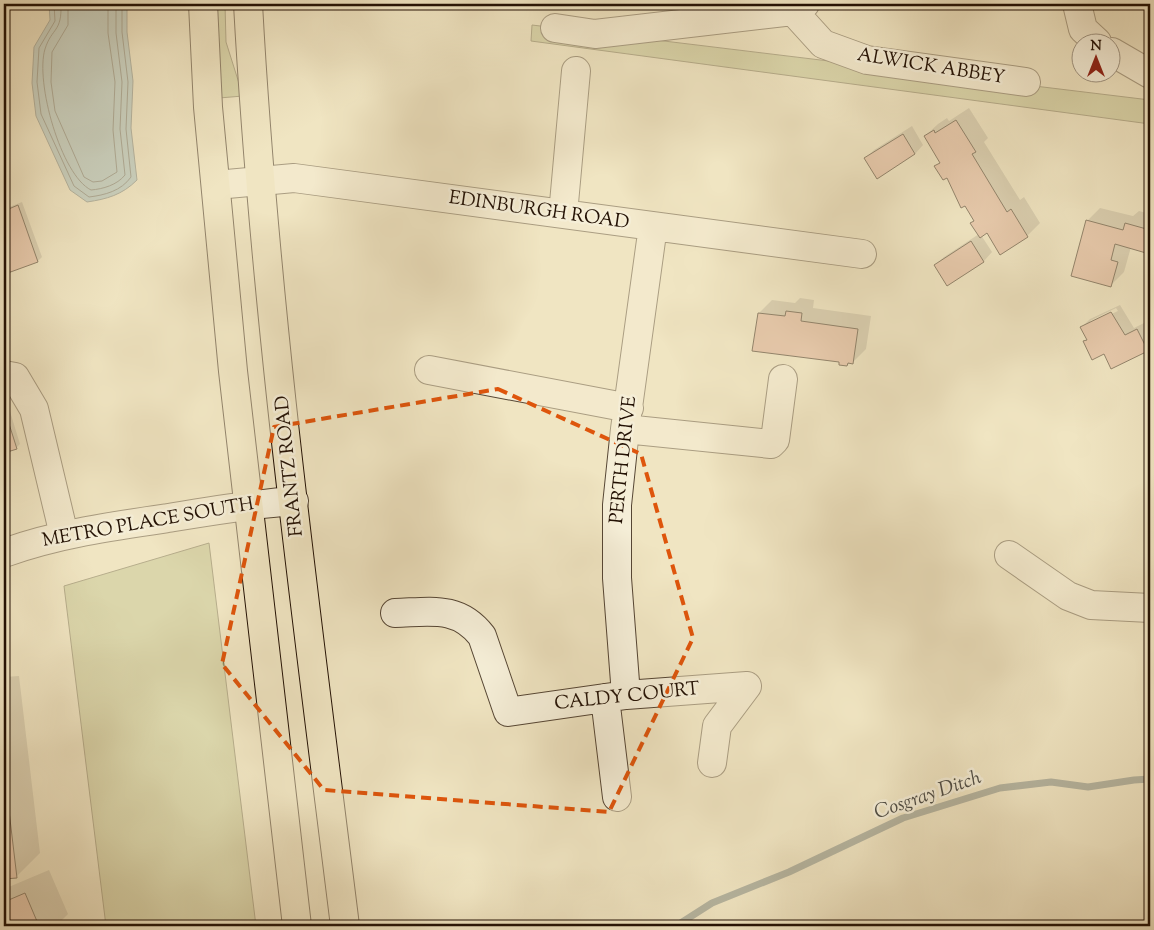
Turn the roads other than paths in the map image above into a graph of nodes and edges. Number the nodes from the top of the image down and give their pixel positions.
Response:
1 (202, 4) edge
2 (248, 4) edge
3 (1077, 4) edge
4 (799, 7) edge
5 (555, 28) dead end
6 (1086, 32) edge
7 (1122, 58) edge
8 (576, 71) dead end
9 (1150, 74) edge
10 (1026, 82) dead end
11 (261, 182) junction
12 (216, 184) junction
13 (562, 214) junction
14 (653, 226) junction
15 (862, 254) dead end
16 (429, 370) dead end
17 (4, 375) edge
18 (783, 379) dead end
19 (627, 418) junction
20 (294, 501) junction
21 (248, 504) junction
22 (64, 535) junction
23 (4, 553) edge
24 (1009, 555) dead end
25 (1150, 608) edge
26 (395, 613) dead end
27 (615, 697) junction
28 (712, 764) dead end
29 (616, 797) dead end
30 (297, 926) edge
31 (345, 926) edge

1 - 12 main road
2 - 11 main road, FRANTZ ROAD
3 - 6 street
4 - 5 street
4 - 10 street, ALWICK ABBEY
7 - 9 street
8 - 13 street
11 - 12 street, EDINBURGH ROAD
11 - 13 street, EDINBURGH ROAD
11 - 20 main road, FRANTZ ROAD
12 - 21 main road
13 - 14 street, EDINBURGH ROAD
14 - 15 street, EDINBURGH ROAD
14 - 19 street, PERTH DRIVE
16 - 19 street
17 - 22 street
18 - 19 street
19 - 27 street, PERTH DRIVE
20 - 21 street, METRO PLACE SOUTH
20 - 31 main road, FRANTZ ROAD
21 - 22 street, METRO PLACE SOUTH
21 - 30 main road
22 - 23 street, METRO PLACE SOUTH
24 - 25 street
26 - 27 street, CALDY COURT
27 - 28 street, CALDY COURT
27 - 29 street, PERTH DRIVE

